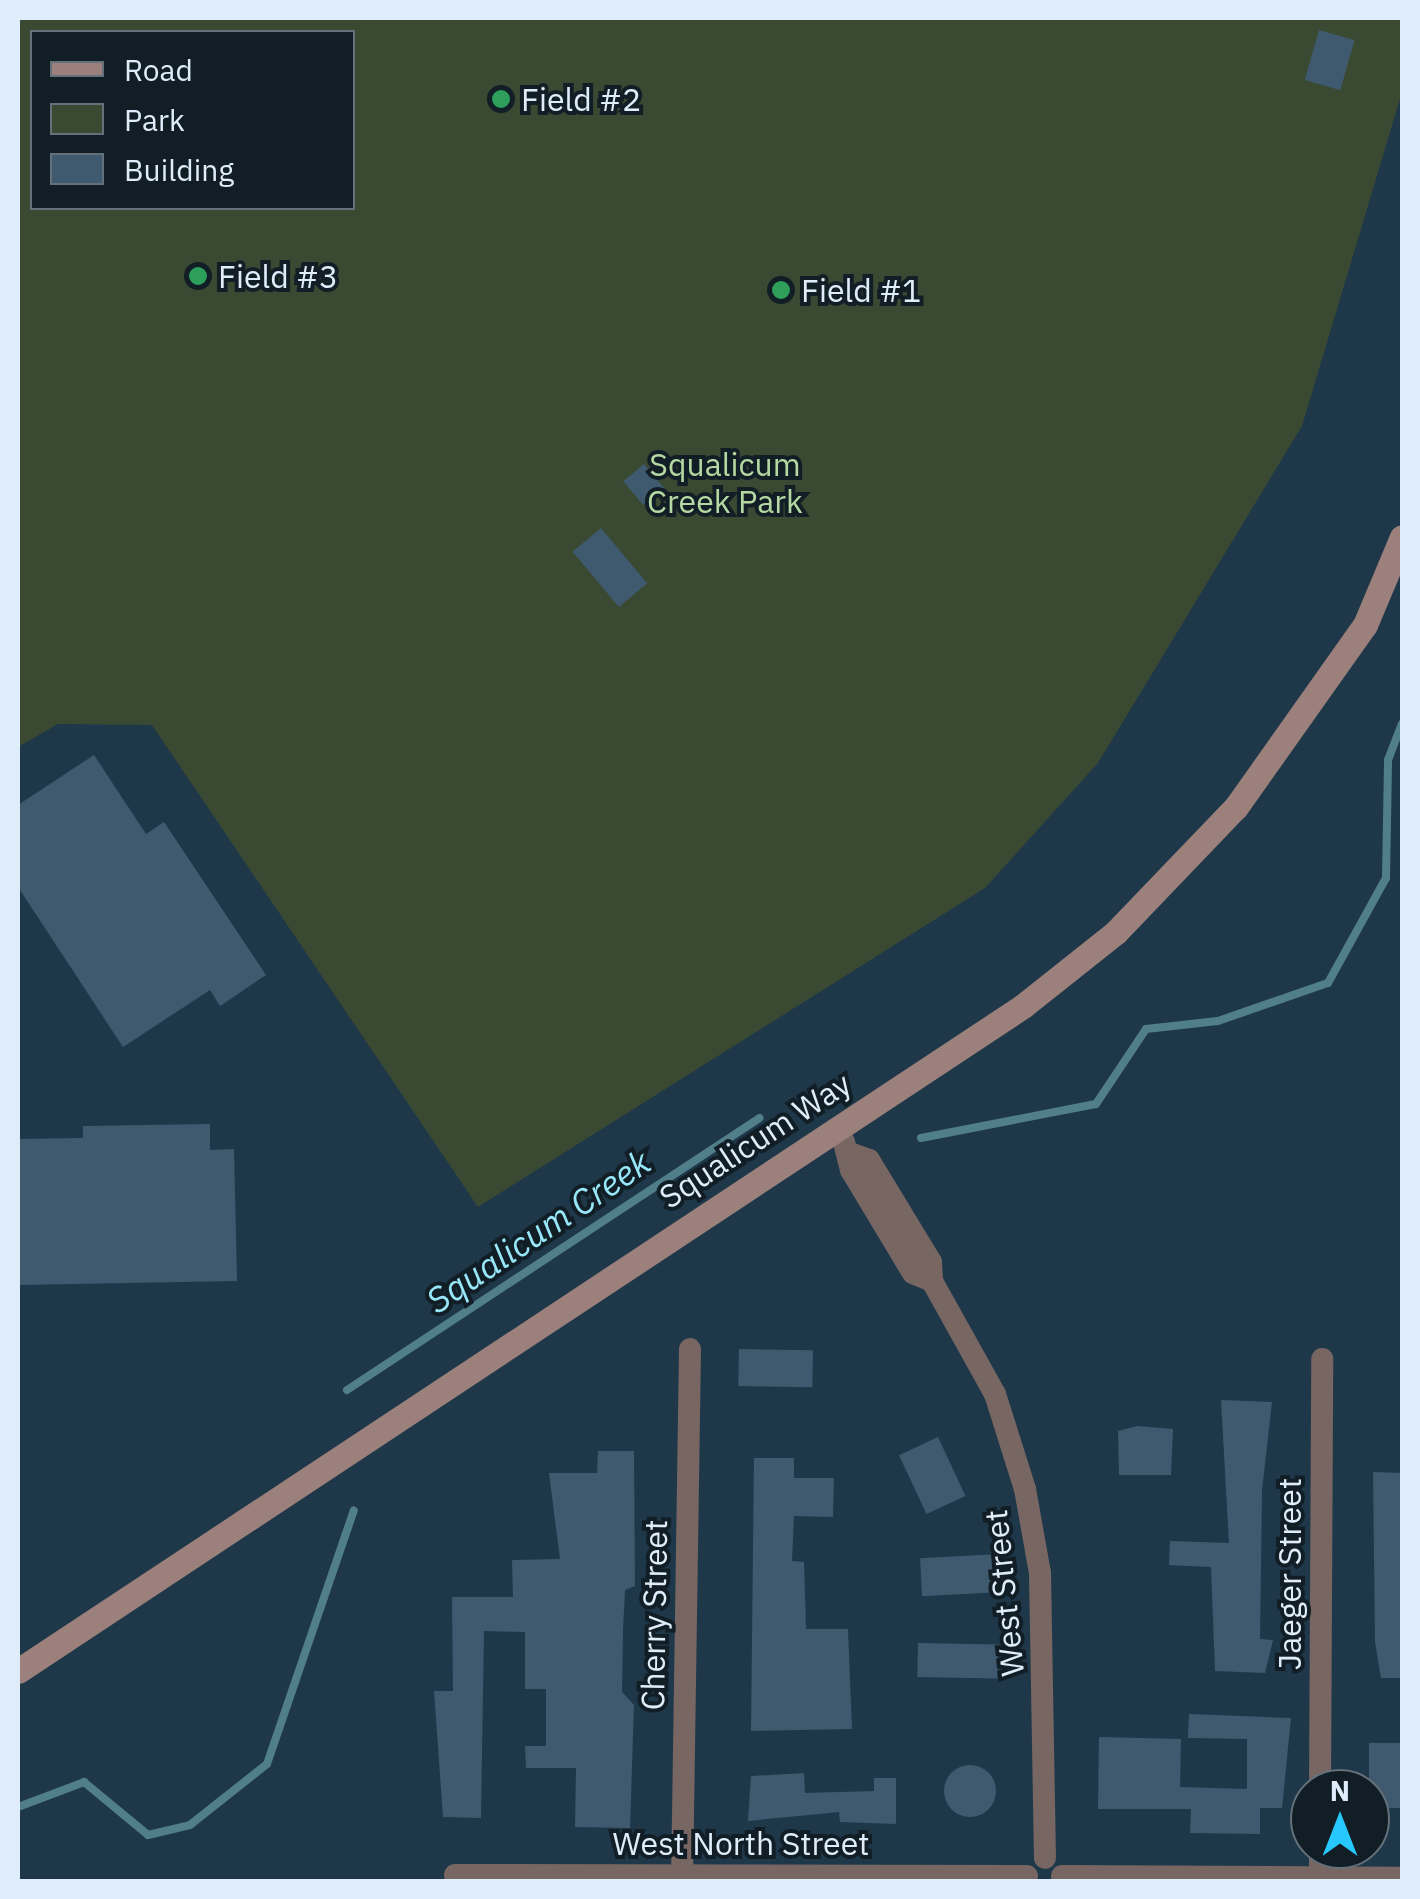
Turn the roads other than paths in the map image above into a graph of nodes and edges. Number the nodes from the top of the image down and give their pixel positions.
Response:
1 (1402, 537) edge
2 (834, 1126) junction
3 (690, 1349) dead end
4 (1322, 1359) dead end
5 (18, 1671) edge
6 (1320, 1769) edge
7 (1046, 1858) junction
8 (455, 1874) dead end
9 (1402, 1878) edge
10 (682, 1879) edge
11 (1028, 1879) edge
12 (1061, 1879) edge
13 (1320, 1879) edge

1 - 2 street, Squalicum Way
2 - 5 street, Squalicum Way
2 - 7 street, West Street
3 - 10 street, Cherry Street
4 - 6 street, Jaeger Street
7 - 11 street
7 - 12 street
8 - 10 street, West North Street
9 - 13 street
10 - 11 street, West North Street
12 - 13 street

